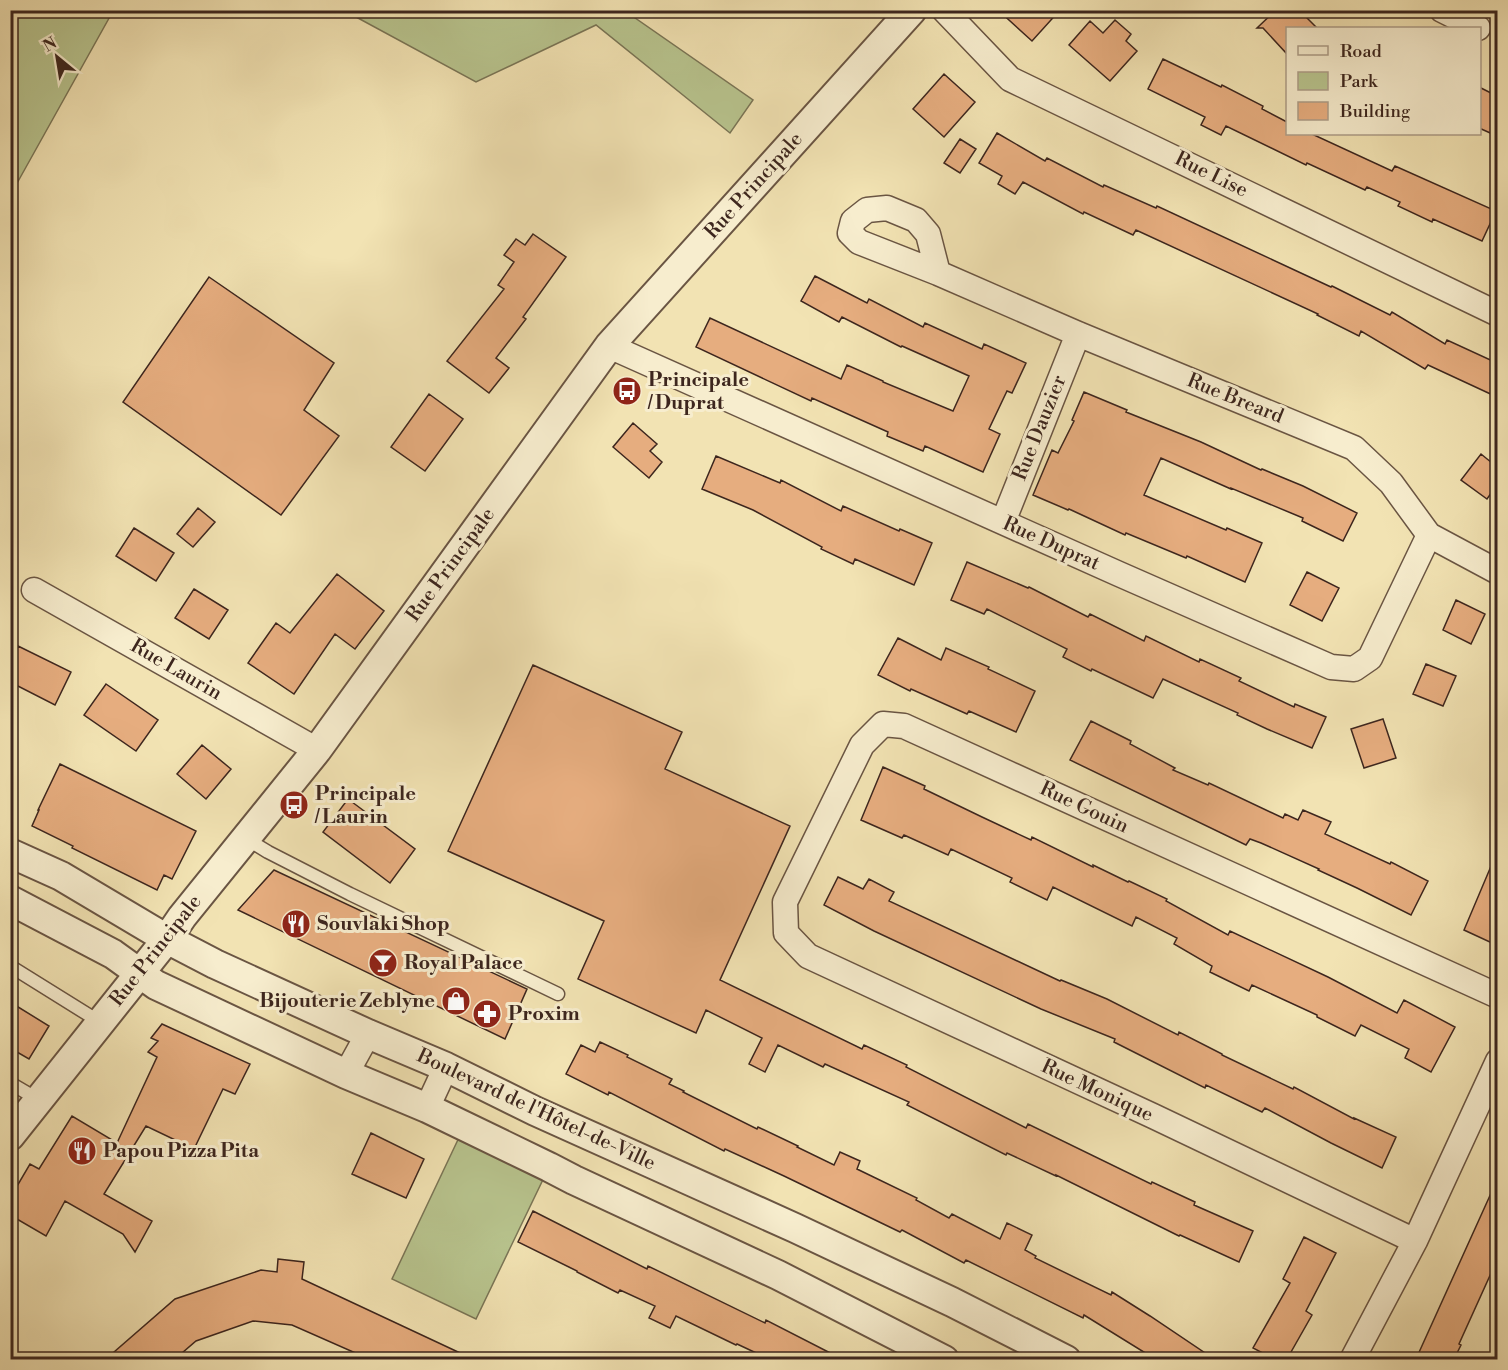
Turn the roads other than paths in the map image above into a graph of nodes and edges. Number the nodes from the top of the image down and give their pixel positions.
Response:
1 (912, 10) edge
2 (944, 10) edge
3 (1442, 10) edge
4 (1475, 27) edge
5 (1481, 30) edge
6 (1497, 38) edge
7 (938, 273) dead end
8 (1497, 314) edge
9 (1078, 334) junction
10 (609, 346) junction
11 (1003, 522) junction
12 (1429, 535) junction
13 (1497, 572) edge
14 (34, 590) dead end
15 (316, 750) junction
16 (245, 838) junction
17 (10, 853) edge
18 (11, 902) edge
19 (786, 933) joint
20 (167, 939) junction
21 (10, 966) edge
22 (140, 973) junction
23 (558, 994) dead end
24 (1497, 996) edge
25 (100, 1022) junction
26 (368, 1034) junction
27 (1497, 1060) edge
28 (446, 1066) junction
29 (346, 1074) junction
30 (10, 1083) edge
31 (39, 1100) junction
32 (427, 1108) junction
33 (10, 1136) edge
34 (1414, 1241) junction
35 (944, 1359) edge
36 (1066, 1359) edge
37 (1352, 1359) edge

1 - 10 street, Rue Principale
2 - 8 street, Rue Lise
3 - 4 street
5 - 6 street
7 - 9 street, Rue Breard
9 - 11 street, Rue Dauzier
9 - 12 street, Rue Breard
10 - 11 street, Rue Duprat
10 - 15 street, Rue Principale
11 - 12 street, Rue Duprat
12 - 13 street, Rue Breard
14 - 15 street, Rue Laurin
15 - 16 street, Rue Principale
16 - 20 street, Rue Principale
16 - 23 lane
17 - 20 street, Boulevard de l'Hôtel-de-Ville
18 - 22 street
19 - 24 street, Rue Gouin
19 - 34 street, Rue Monique
20 - 22 street, Rue Principale
20 - 26 street, Boulevard de l'Hôtel-de-Ville
21 - 25 lane
22 - 25 street, Rue Principale
22 - 29 street
25 - 31 street, Rue Principale
26 - 28 street, Boulevard de l'Hôtel-de-Ville
26 - 29 street
27 - 34 street
28 - 32 street
28 - 36 street, Boulevard de l'Hôtel-de-Ville
29 - 32 street
30 - 31 lane
31 - 33 street, Rue Principale
32 - 35 street
34 - 37 street

